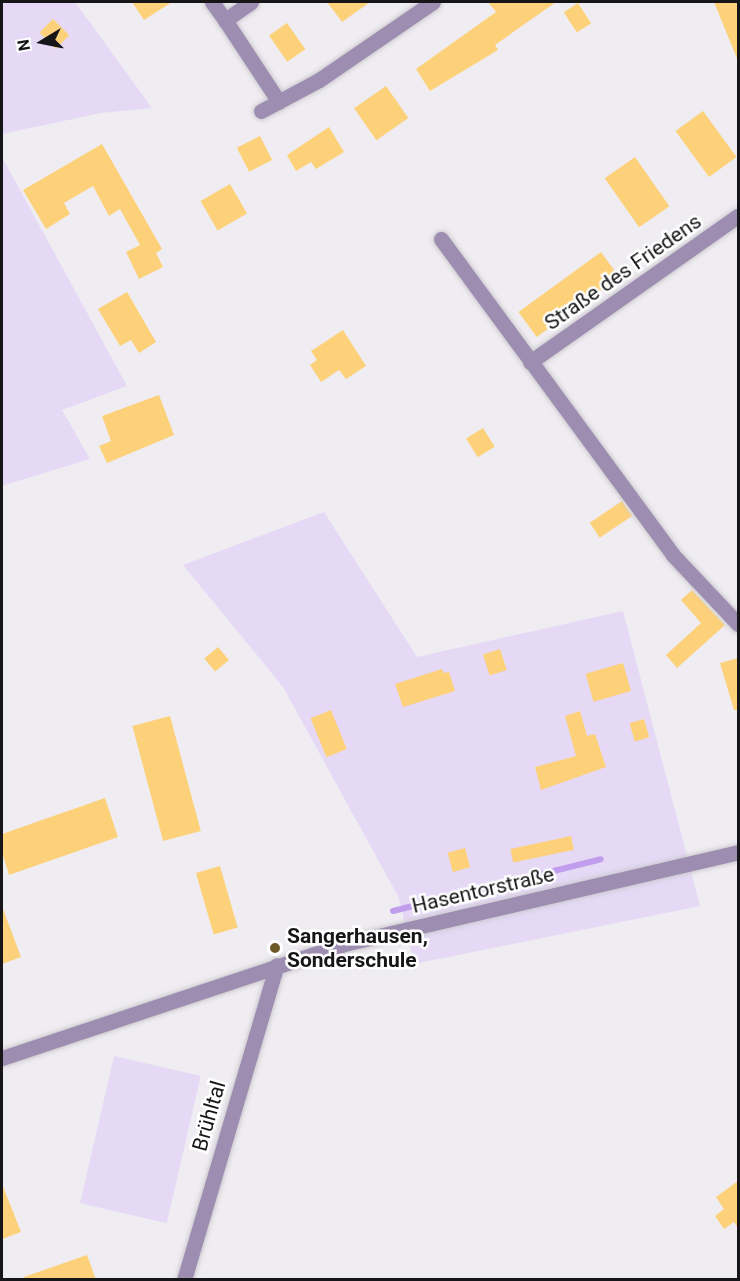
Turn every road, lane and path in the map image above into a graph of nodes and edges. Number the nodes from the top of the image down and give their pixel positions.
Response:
1 (212, 2) edge
2 (251, 2) edge
3 (433, 2) edge
4 (225, 20) junction
5 (279, 102) junction
6 (261, 111) dead end
7 (738, 216) edge
8 (441, 239) dead end
9 (530, 362) junction
10 (738, 624) edge
11 (738, 852) edge
12 (277, 965) junction
13 (2, 1058) edge
14 (184, 1280) edge

1 - 4 street
2 - 4 street
3 - 5 street
4 - 5 street
5 - 6 street
7 - 9 street, Straße des Friedens
8 - 9 street
9 - 10 street
11 - 12 street, Hasentorstraße
12 - 13 street, Hasentorstraße
12 - 14 street, Brühltal

